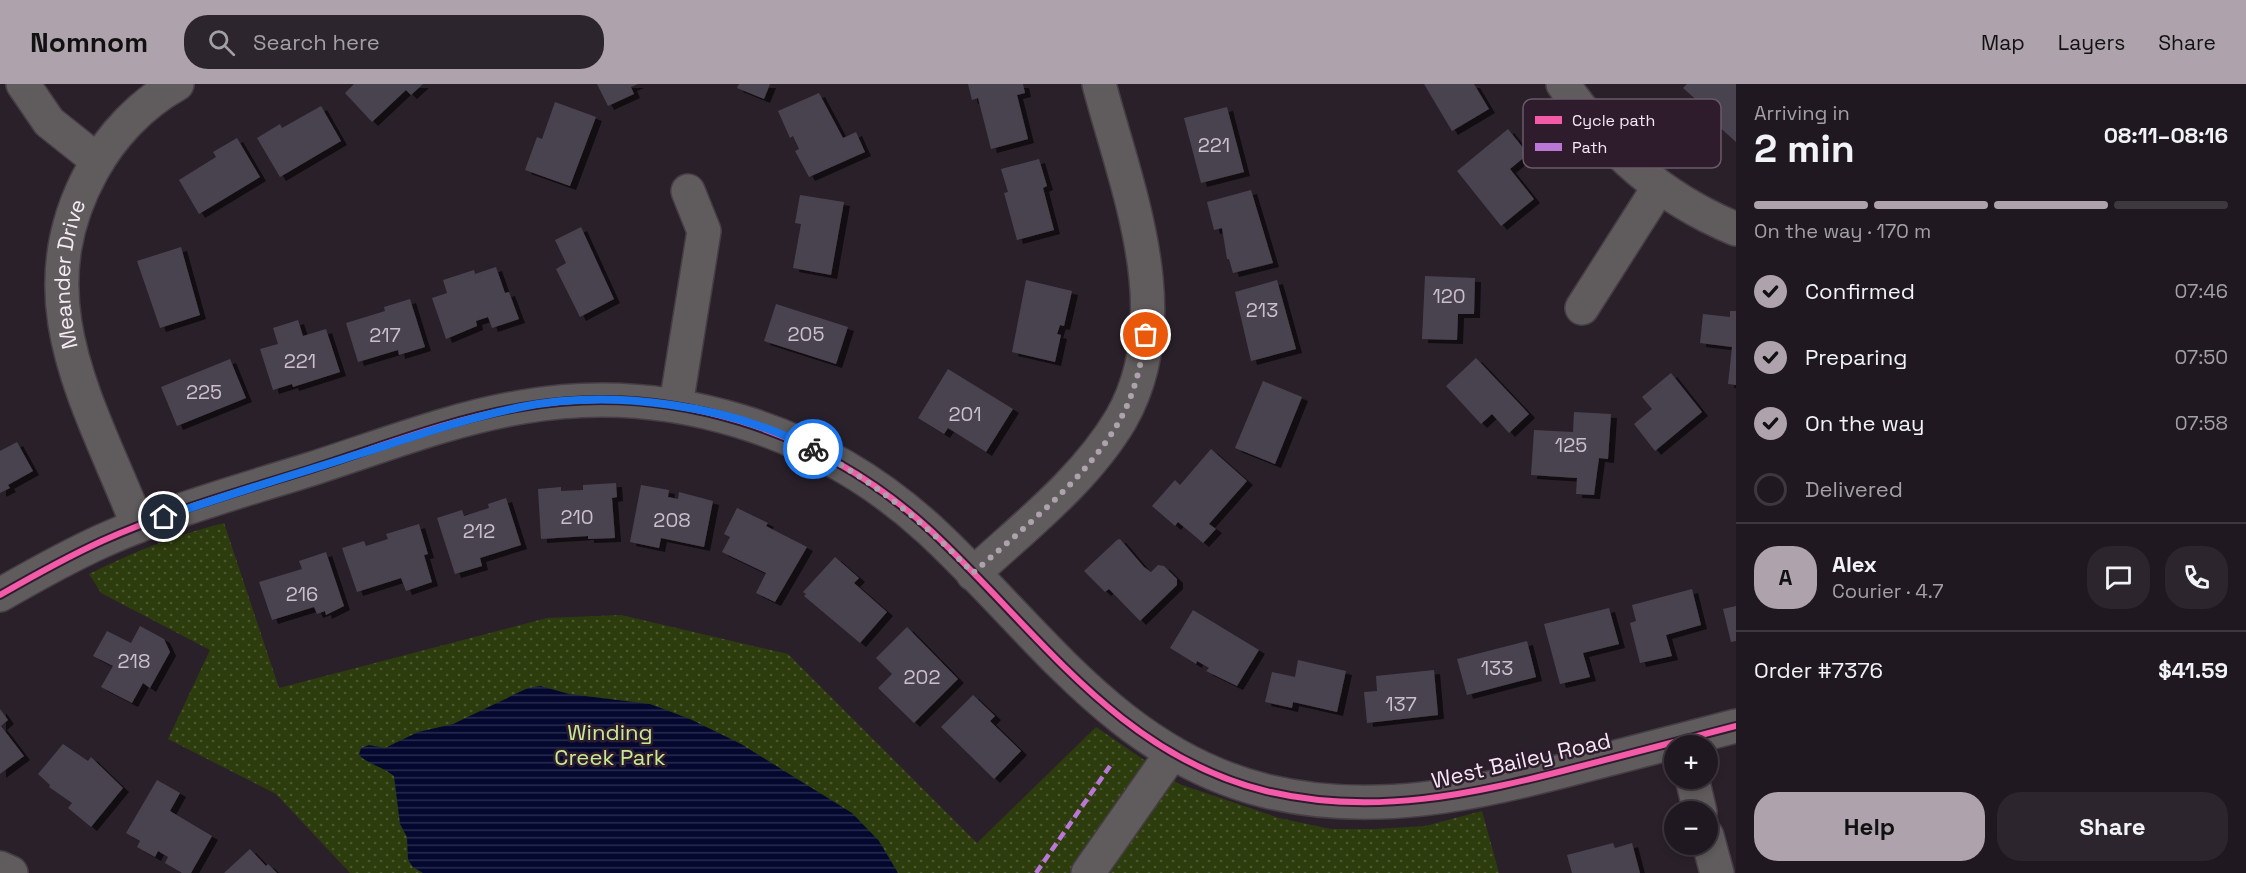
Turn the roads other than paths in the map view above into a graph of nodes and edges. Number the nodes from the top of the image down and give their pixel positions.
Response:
1 (23, 84) edge
2 (177, 84) edge
3 (1099, 84) edge
4 (1563, 84) edge
5 (1575, 99) edge
6 (98, 161) junction
7 (1637, 168) edge
8 (1659, 187) junction
9 (688, 191) dead end
10 (1736, 229) edge
11 (1582, 308) dead end
12 (676, 405) junction
13 (138, 526) junction
14 (973, 573) junction
15 (0, 595) edge
16 (1736, 726) edge
17 (1707, 735) edge
18 (1664, 747) edge
19 (1172, 753) junction
20 (1712, 855) edge
21 (0, 868) edge
22 (11, 873) edge
23 (1088, 873) edge
24 (1717, 873) edge

1 - 6 street
2 - 6 street, Meander Drive
3 - 14 street
4 - 5 street
6 - 13 street, Meander Drive
7 - 8 street
8 - 10 street
8 - 11 street
9 - 12 street
12 - 13 street, West Bailey Road
12 - 14 street, West Bailey Road
13 - 15 street, West Bailey Road
14 - 19 street, West Bailey Road
16 - 17 street, West Bailey Road
18 - 19 street, West Bailey Road
19 - 23 street
20 - 24 street
21 - 22 street

